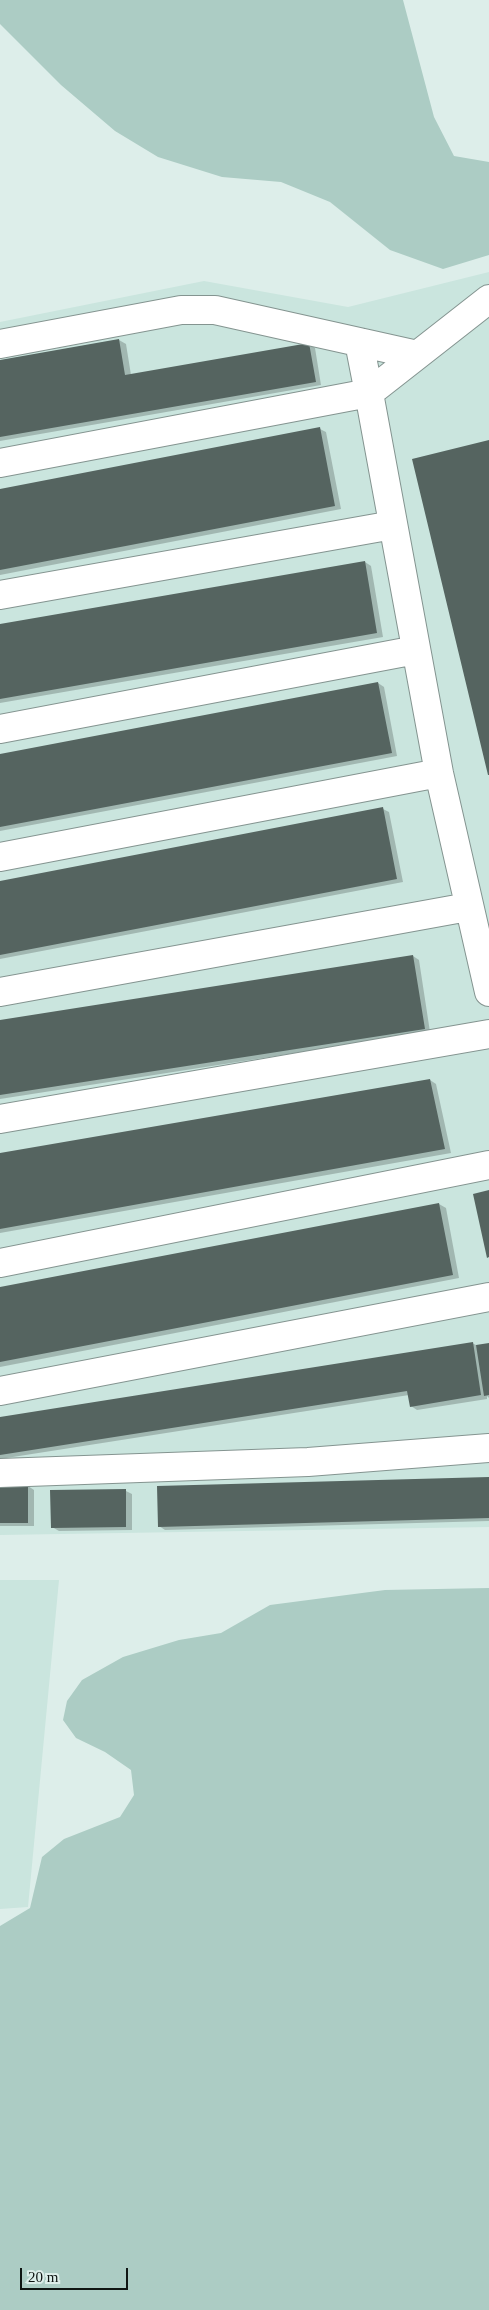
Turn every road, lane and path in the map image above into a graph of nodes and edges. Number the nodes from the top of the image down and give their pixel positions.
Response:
1 (489, 299) edge
2 (359, 342) junction
3 (0, 344) edge
4 (417, 355) junction
5 (368, 393) junction
6 (0, 463) edge
7 (393, 525) junction
8 (0, 595) edge
9 (416, 650) junction
10 (0, 729) edge
11 (439, 773) junction
12 (0, 856) edge
13 (468, 907) junction
14 (0, 992) edge
15 (489, 992) edge
16 (489, 1034) edge
17 (0, 1119) edge
18 (489, 1165) edge
19 (0, 1263) edge
20 (489, 1297) edge
21 (0, 1391) edge
22 (489, 1448) edge
23 (0, 1473) edge

1 - 4 lane
2 - 3 lane
2 - 4 lane
2 - 5 lane
4 - 5 lane
5 - 6 lane
5 - 7 lane
7 - 8 lane
7 - 9 lane
9 - 10 lane
9 - 11 lane
11 - 12 lane
11 - 13 lane
13 - 14 lane
13 - 15 lane
16 - 17 lane
18 - 19 lane
20 - 21 lane
22 - 23 lane

